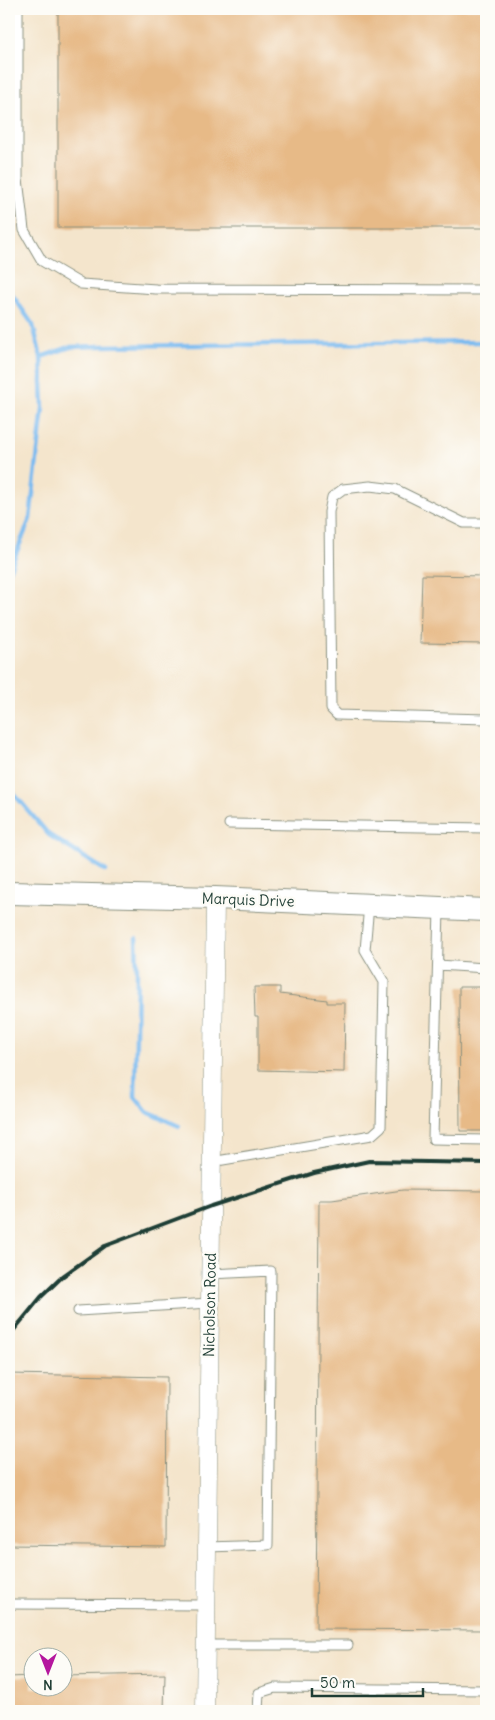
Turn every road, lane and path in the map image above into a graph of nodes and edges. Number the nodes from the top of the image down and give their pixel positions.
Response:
1 (18, 9) edge
2 (486, 290) edge
3 (486, 523) edge
4 (486, 719) edge
5 (229, 824) dead end
6 (486, 828) edge
7 (9, 893) edge
8 (215, 898) junction
9 (370, 905) junction
10 (439, 908) junction
11 (486, 910) edge
12 (438, 966) junction
13 (486, 968) edge
14 (486, 1140) edge
15 (211, 1162) junction
16 (210, 1274) junction
17 (210, 1303) junction
18 (78, 1311) dead end
19 (207, 1547) junction
20 (9, 1604) edge
21 (206, 1605) junction
22 (206, 1645) junction
23 (348, 1645) dead end
24 (486, 1690) edge
25 (205, 1711) edge
26 (258, 1711) edge

1 - 2 lane
3 - 4 lane
5 - 6 lane
7 - 8 street, Marquis Drive
8 - 9 street, Marquis Drive
8 - 15 street, Nicholson Road
9 - 10 street, Marquis Drive
9 - 15 lane
10 - 11 street, Marquis Drive
10 - 12 lane
12 - 13 lane
12 - 14 lane
15 - 16 street, Nicholson Road
16 - 17 street, Nicholson Road
16 - 19 lane
17 - 18 lane
17 - 19 street, Nicholson Road
19 - 21 street, Nicholson Road
20 - 21 lane
21 - 22 street, Nicholson Road
22 - 23 lane
22 - 25 street, Nicholson Road
24 - 26 lane

